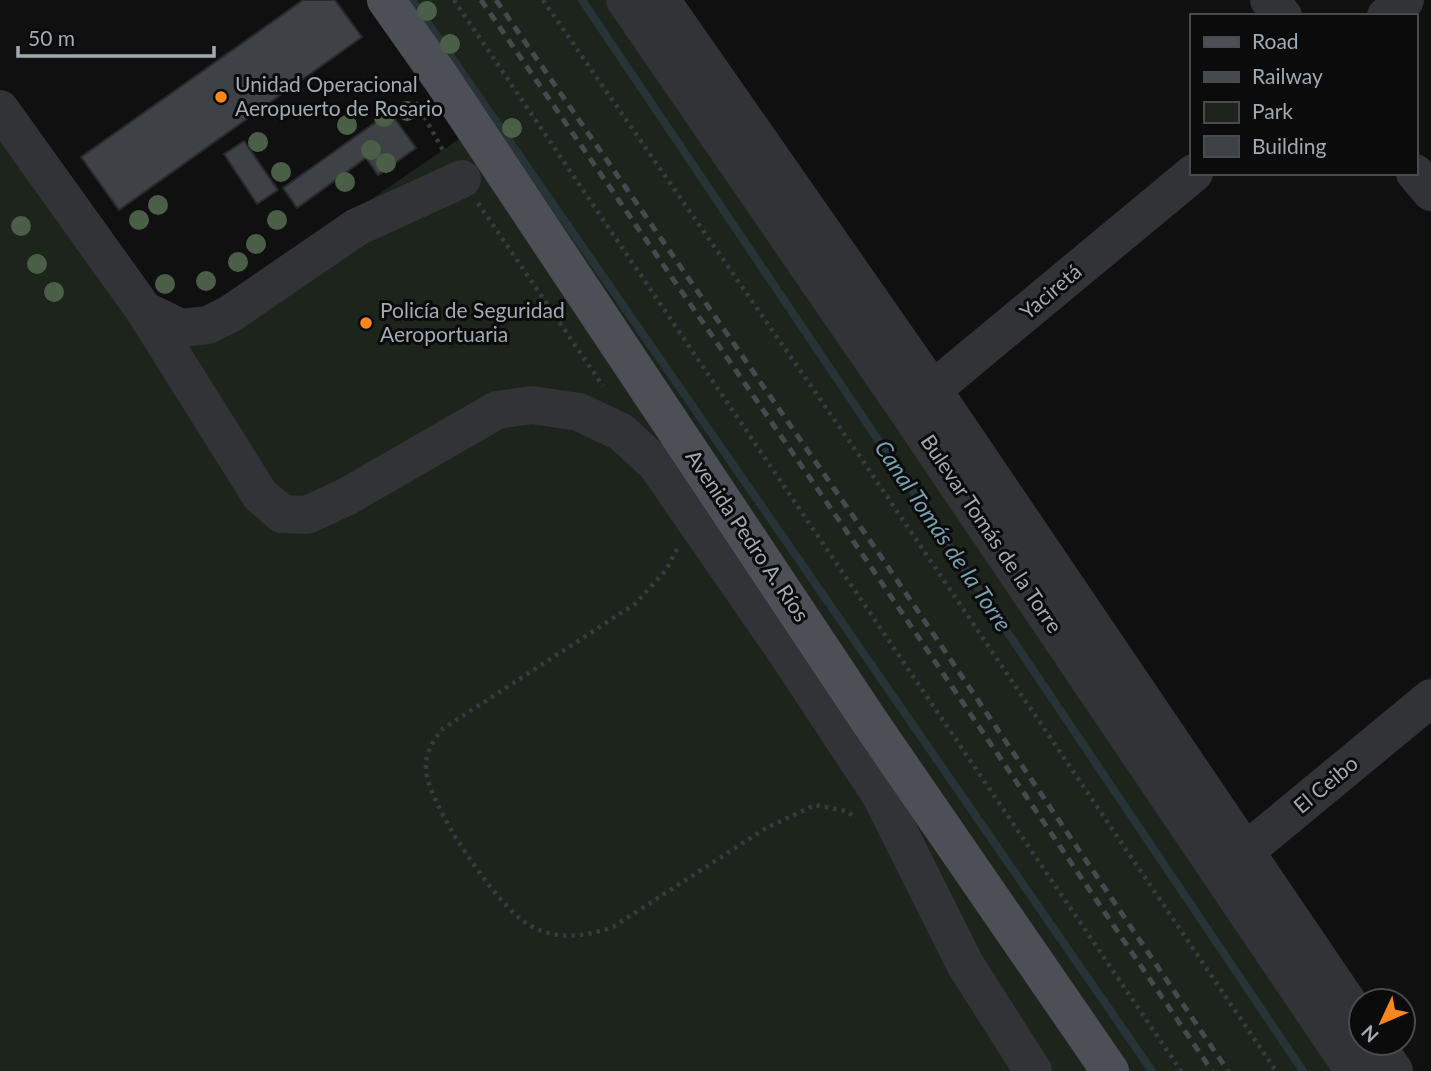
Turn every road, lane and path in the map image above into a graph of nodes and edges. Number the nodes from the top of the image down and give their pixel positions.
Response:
1 (386, 0) edge
2 (454, 0) edge
3 (543, 0) edge
4 (1269, 0) edge
5 (1405, 0) edge
6 (641, 3) edge
7 (1281, 14) edge
8 (1388, 14) edge
9 (410, 90) dead end
10 (0, 109) edge
11 (1192, 175) edge
12 (1417, 175) edge
13 (462, 179) junction
14 (1431, 192) edge
15 (144, 310) junction
16 (609, 395) dead end
17 (920, 400) junction
18 (683, 503) junction
19 (1431, 698) edge
20 (856, 817) dead end
21 (1232, 862) junction
22 (1347, 1005) edge
23 (1033, 1071) edge
24 (1110, 1071) edge
25 (1181, 1071) edge
26 (1276, 1071) edge
27 (1354, 1071) edge

1 - 24 main road, Avenida Pedro A. Ríos
2 - 25 path
3 - 26 path
4 - 7 street
5 - 8 street
6 - 17 street, Bulevar Tomás de la Torre
9 - 13 path
10 - 15 street
11 - 17 street, Yaciretá
12 - 14 street
13 - 15 street
13 - 16 path
15 - 18 street
17 - 21 street, Bulevar Tomás de la Torre
18 - 20 path
18 - 23 street
19 - 21 street, El Ceibo
21 - 22 street, Bulevar Tomás de la Torre
21 - 27 street, Bulevar Tomás de la Torre

